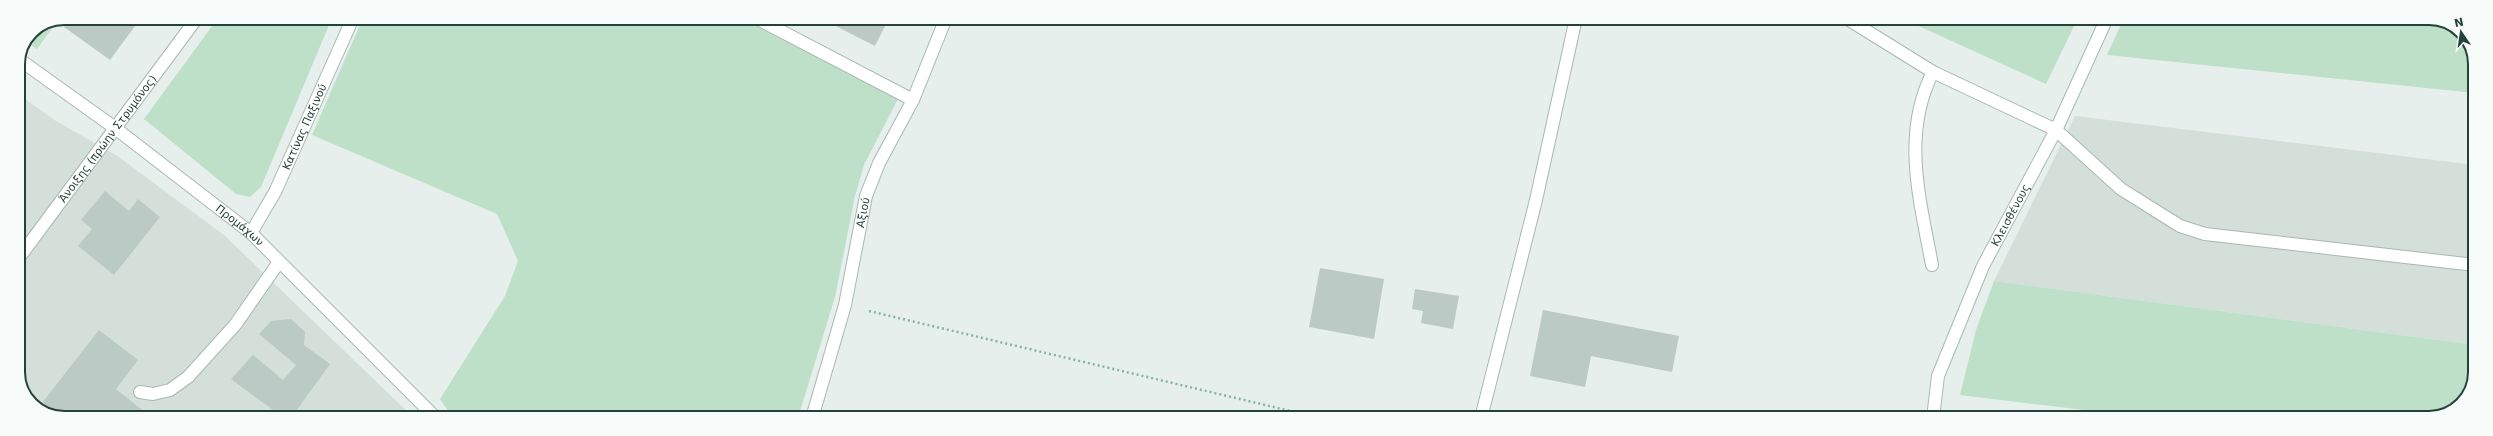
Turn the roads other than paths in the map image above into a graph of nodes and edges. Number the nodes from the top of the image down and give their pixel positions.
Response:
1 (192, 25) edge
2 (351, 25) edge
3 (769, 25) edge
4 (943, 25) edge
5 (1574, 25) edge
6 (1857, 25) edge
7 (2104, 25) edge
8 (25, 64) edge
9 (1933, 72) junction
10 (913, 100) junction
11 (115, 128) junction
12 (2056, 130) junction
13 (251, 233) junction
14 (25, 250) edge
15 (279, 262) junction
16 (2468, 263) edge
17 (1932, 265) dead end
18 (140, 392) dead end
19 (429, 411) edge
20 (814, 411) edge
21 (1483, 411) edge
22 (1934, 411) edge

1 - 11 street, Άνοιξης (πρώην Στρυμόνος)
2 - 13 street, Κατίνας Παξινού
3 - 10 street
4 - 10 street, Αξιού
5 - 21 street
6 - 9 street
7 - 12 street, Κλεισθένους
8 - 11 street, Προμάχων
9 - 12 street
9 - 17 street
10 - 20 street, Αξιού
11 - 13 street, Προμάχων
11 - 14 street, Άνοιξης (πρώην Στρυμόνος)
12 - 16 street
12 - 22 street, Κλεισθένους
13 - 15 street, Προμάχων
15 - 18 street
15 - 19 street, Προμάχων

